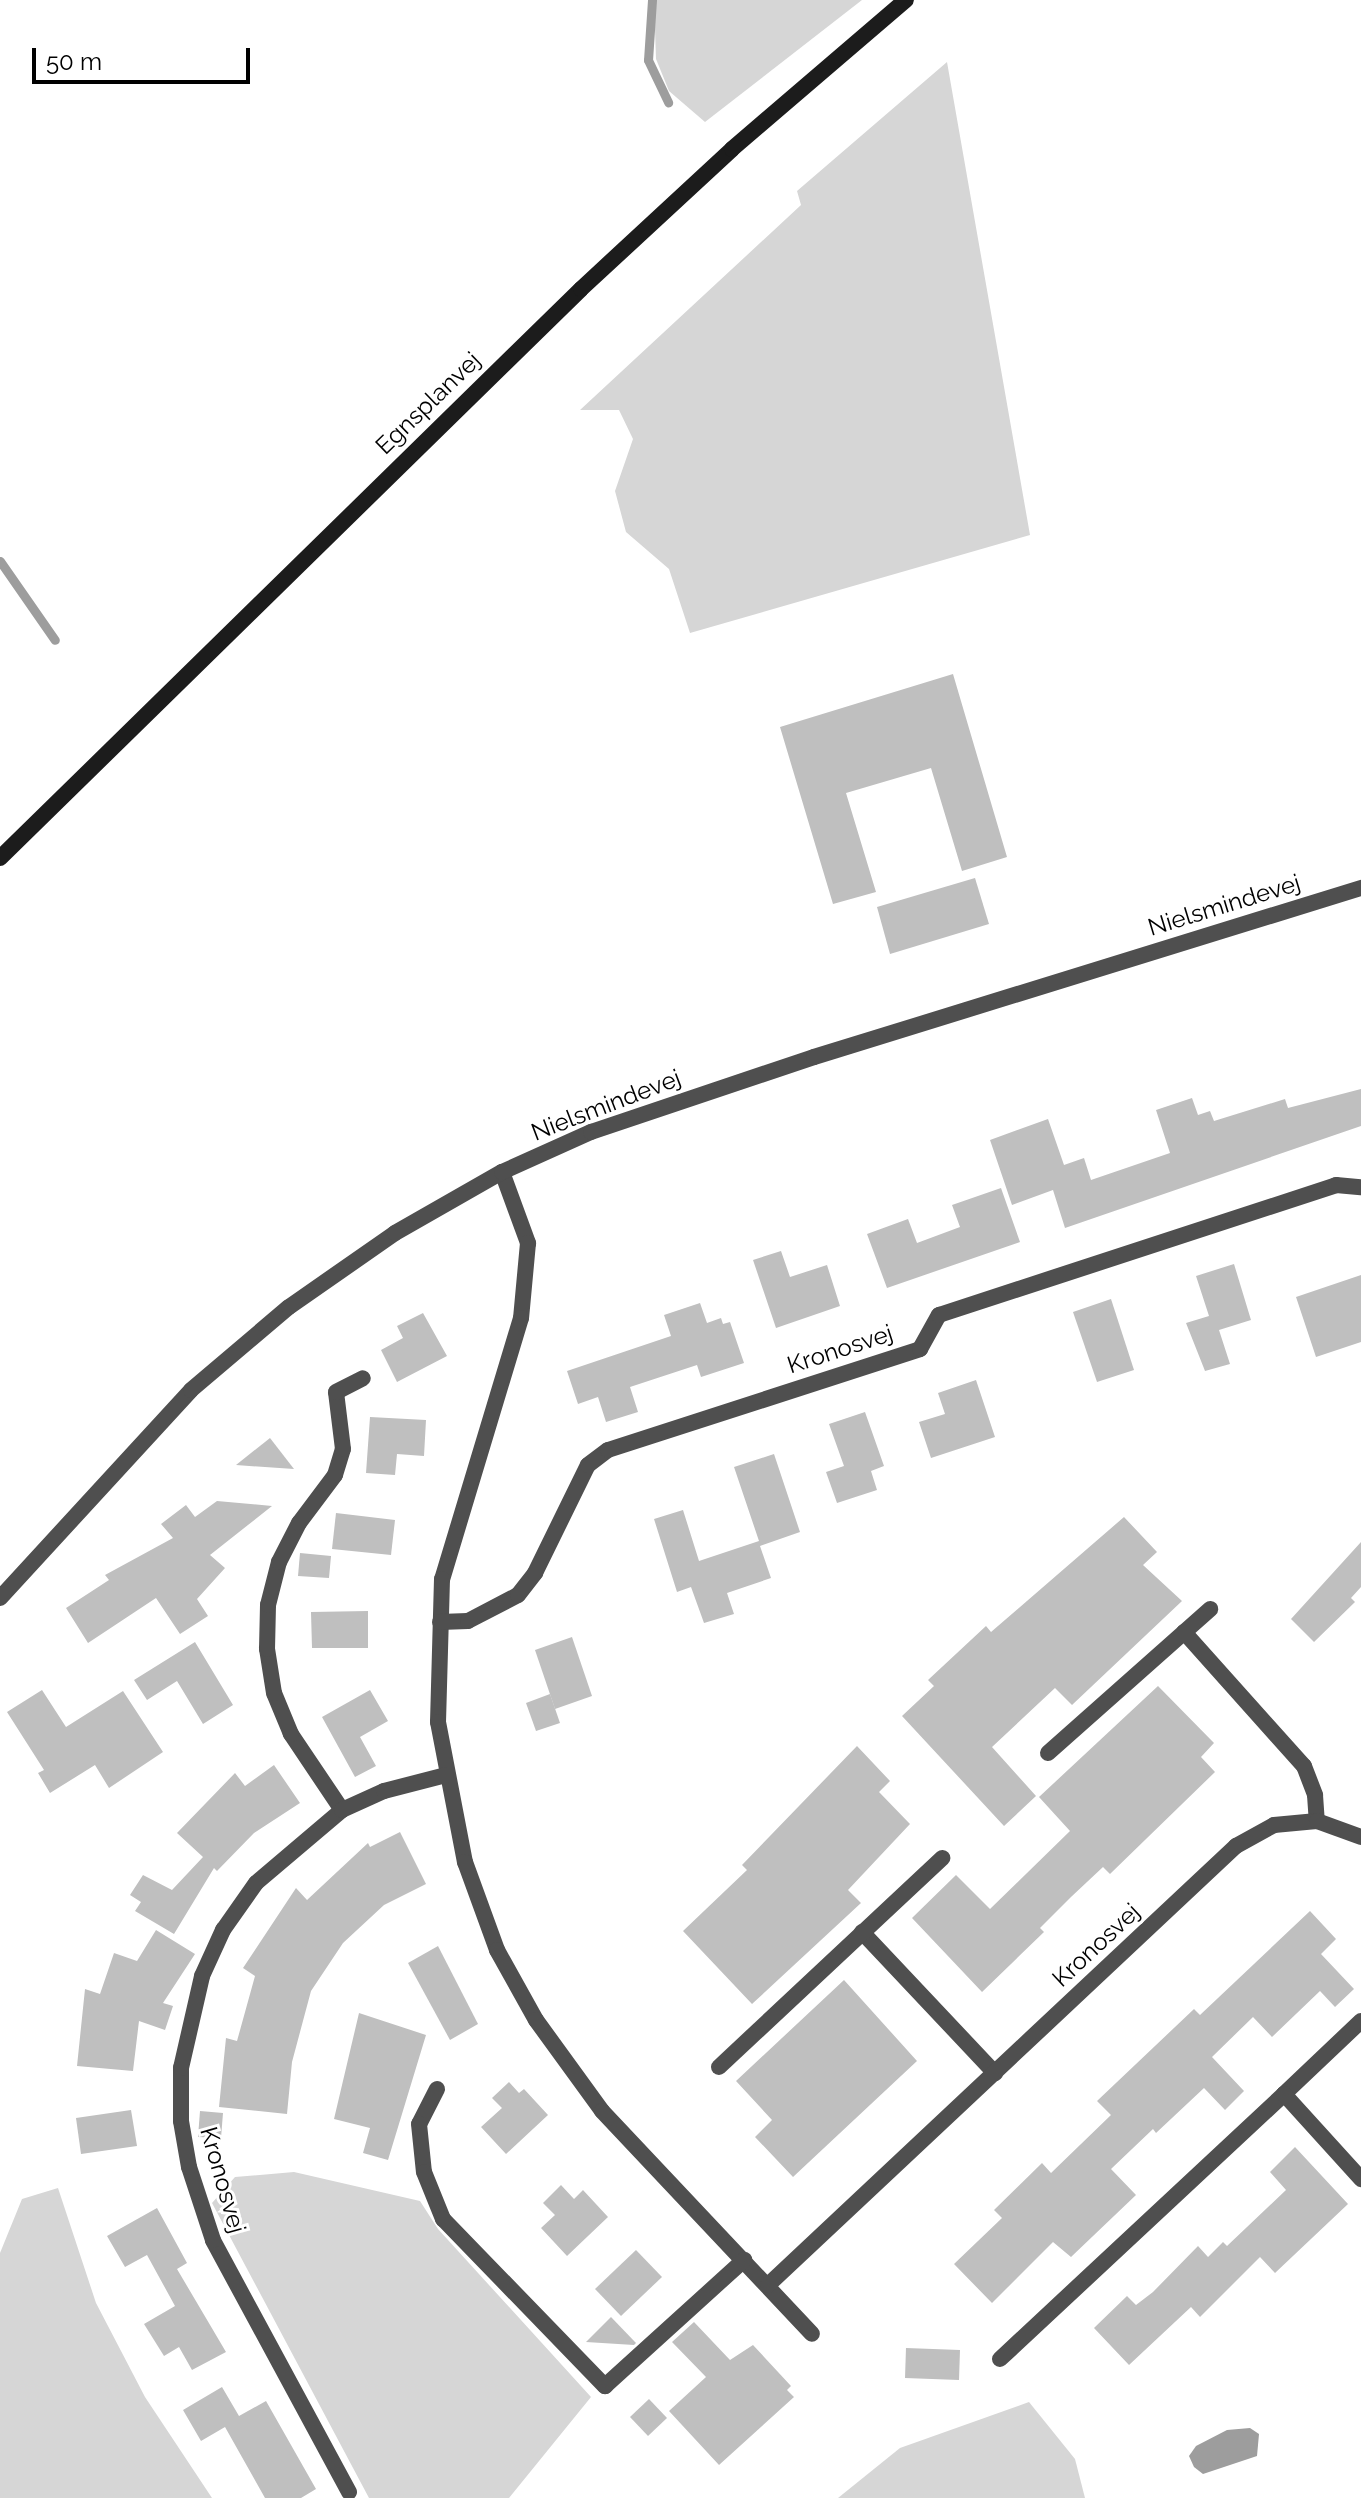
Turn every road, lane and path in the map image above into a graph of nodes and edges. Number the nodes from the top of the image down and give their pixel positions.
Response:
1 (906, 0) edge
2 (0, 858) edge
3 (1361, 888) edge
4 (502, 1172) junction
5 (1361, 1187) edge
6 (363, 1378) dead end
7 (0, 1598) edge
8 (1210, 1609) dead end
9 (440, 1622) junction
10 (1184, 1632) junction
11 (1048, 1753) dead end
12 (446, 1775) junction
13 (342, 1810) junction
14 (1317, 1821) junction
15 (1361, 1837) edge
16 (942, 1858) dead end
17 (862, 1932) junction
18 (1361, 2021) edge
19 (719, 2067) dead end
20 (995, 2073) junction
21 (437, 2089) dead end
22 (1284, 2094) junction
23 (1361, 2179) edge
24 (744, 2260) junction
25 (768, 2285) junction
26 (812, 2334) dead end
27 (1000, 2359) dead end
28 (349, 2492) dead end

1 - 2 main road, Egnsplanvej
3 - 4 street, Nielsmindevej
4 - 7 street, Nielsmindevej
4 - 9 street
5 - 9 street, Kronosvej
6 - 13 street
8 - 10 street
9 - 12 street
10 - 11 street
10 - 14 street
12 - 13 street, Kronosvej
12 - 24 street
13 - 28 street, Kronosvej
14 - 15 street, Kronosvej
14 - 20 street, Kronosvej
16 - 17 street
17 - 19 street
17 - 20 street
18 - 22 street
20 - 25 street, Kronosvej
21 - 24 street
22 - 23 street
22 - 27 street
24 - 25 street
25 - 26 street

